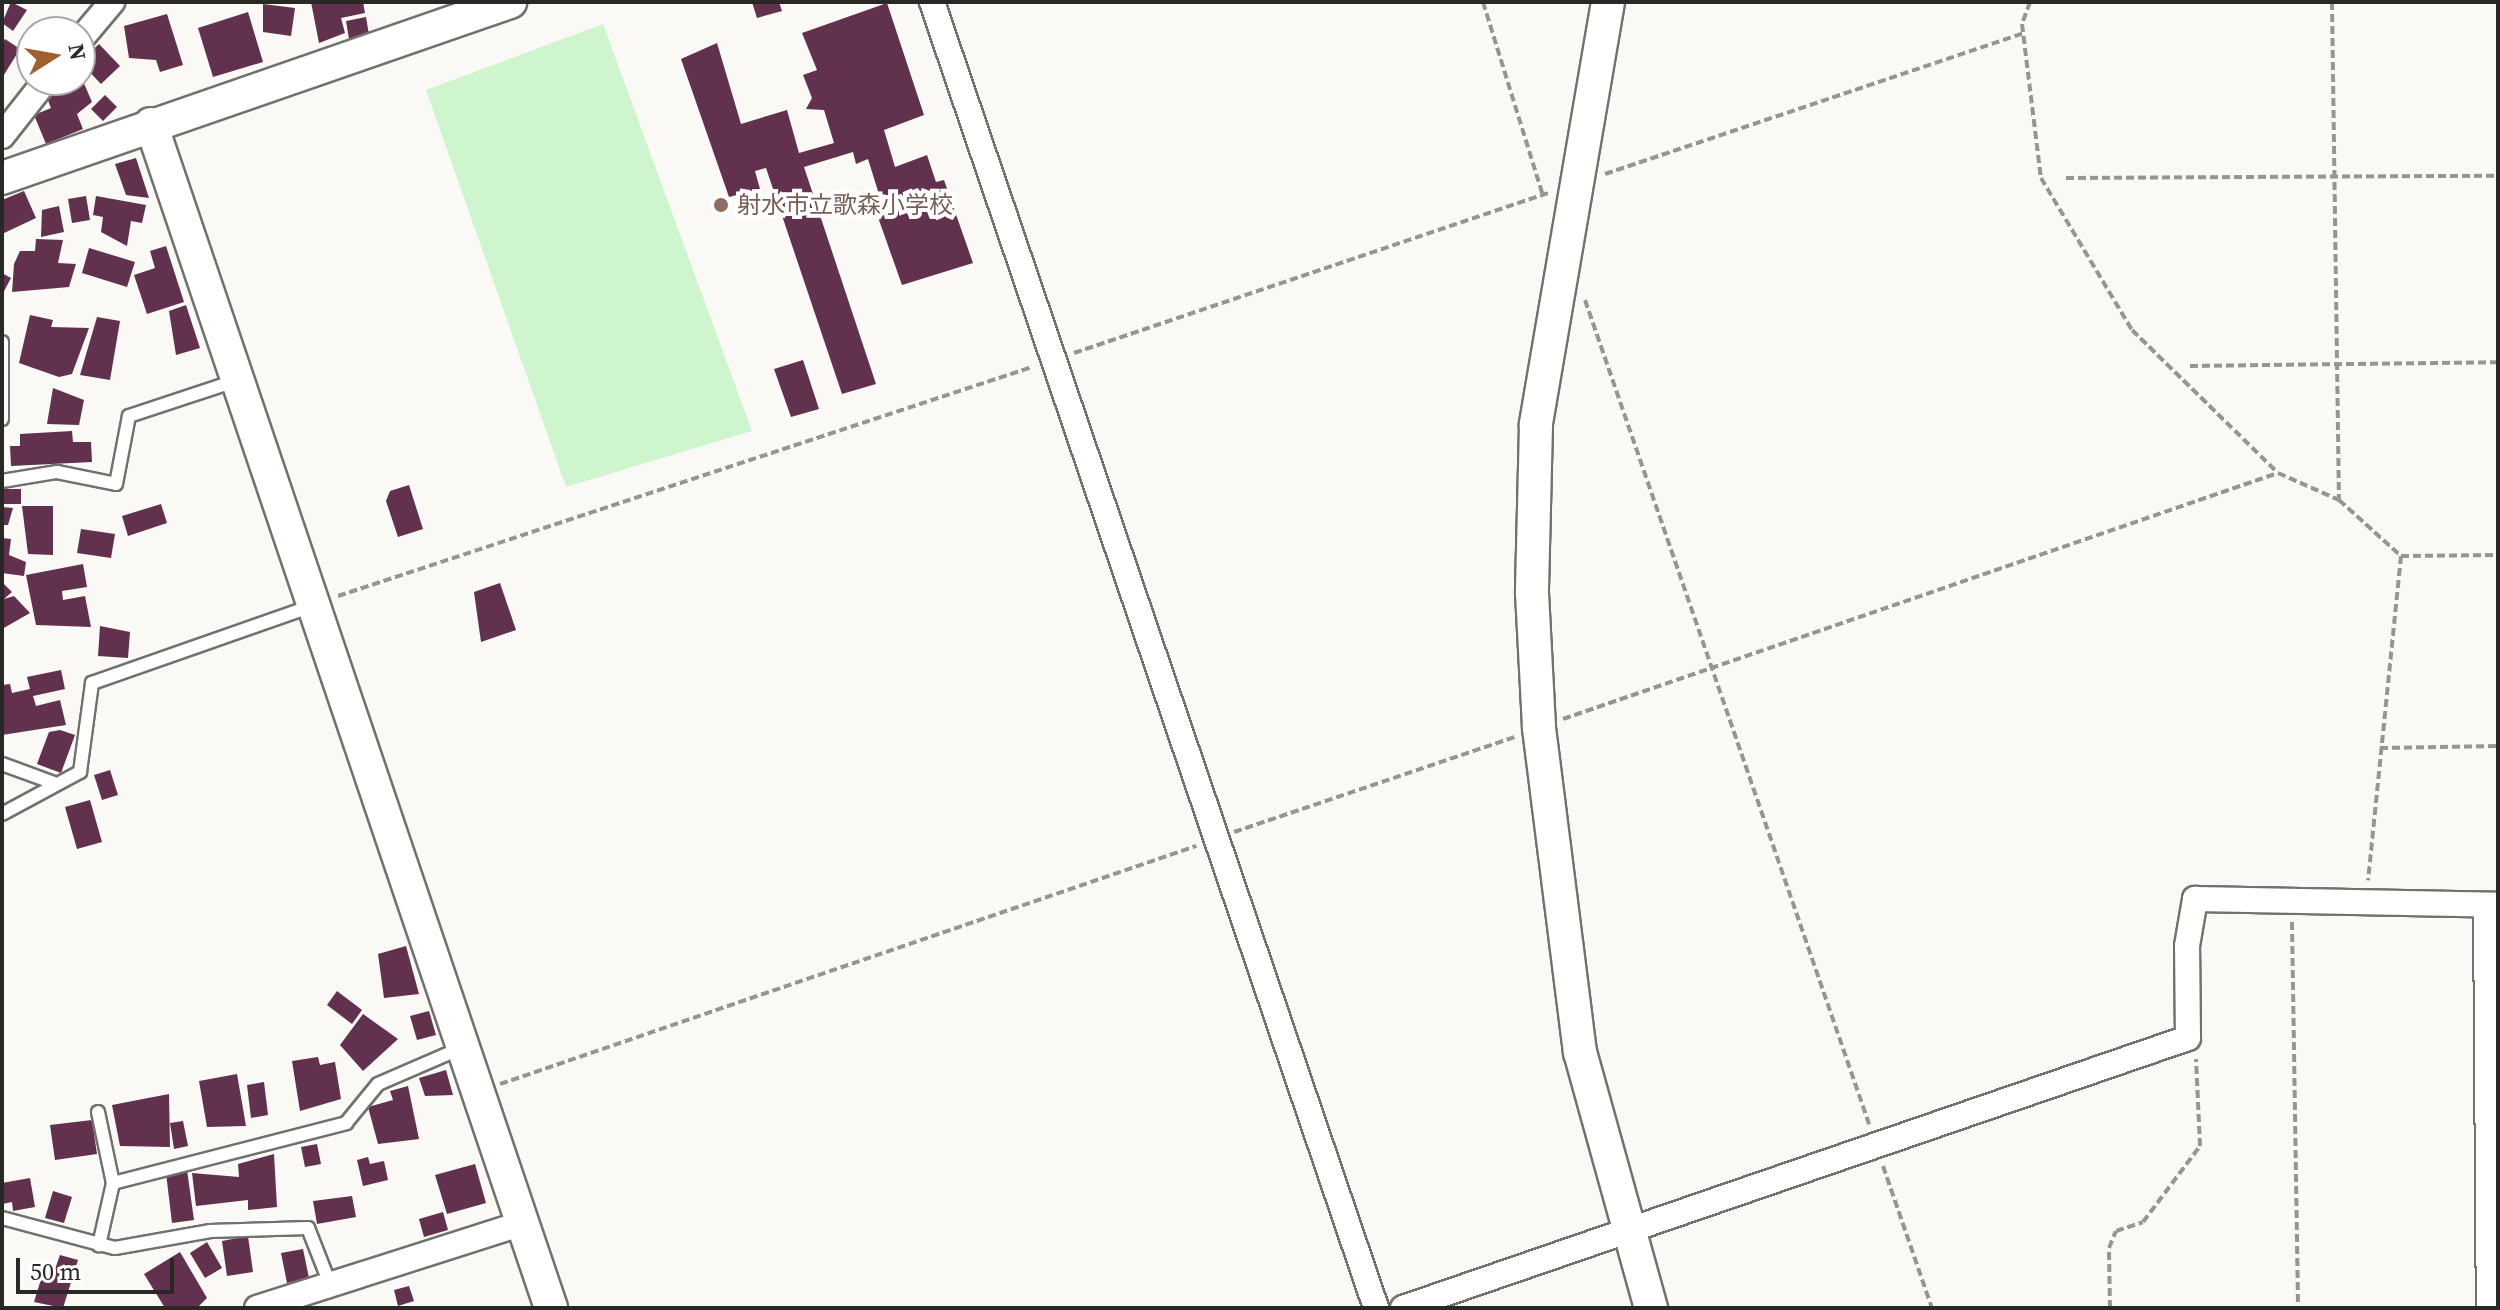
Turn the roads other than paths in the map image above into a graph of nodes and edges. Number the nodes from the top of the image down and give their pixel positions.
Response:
1 (112, 2) edge
2 (508, 2) edge
3 (932, 2) edge
4 (1608, 2) edge
5 (96, 21) edge
6 (33, 96) edge
7 (151, 124) junction
8 (2, 136) edge
9 (2, 178) edge
10 (2, 342) edge
11 (238, 380) junction
12 (2, 419) edge
13 (2, 481) edge
14 (315, 604) junction
15 (2, 764) edge
16 (54, 783) junction
17 (2, 814) edge
18 (2492, 906) edge
19 (464, 1047) junction
20 (98, 1112) dead end
21 (113, 1183) junction
22 (2, 1218) edge
23 (523, 1223) junction
24 (1626, 1236) junction
25 (99, 1245) junction
26 (330, 1284) junction
27 (257, 1308) edge
28 (551, 1308) edge
29 (1376, 1308) edge
30 (1403, 1308) edge
31 (1651, 1308) edge
32 (2489, 1308) edge

1 - 5 street
2 - 7 street
3 - 29 street
4 - 24 street
6 - 8 street
7 - 9 street
7 - 11 street
10 - 12 lane
11 - 13 lane
11 - 14 street
14 - 16 lane
14 - 19 street
15 - 16 lane
16 - 17 lane
18 - 24 street
18 - 32 street
19 - 21 lane
19 - 23 street
20 - 21 lane
21 - 25 lane
22 - 25 lane
23 - 26 street
23 - 28 street
24 - 30 street
24 - 31 street
25 - 26 lane
26 - 27 street

